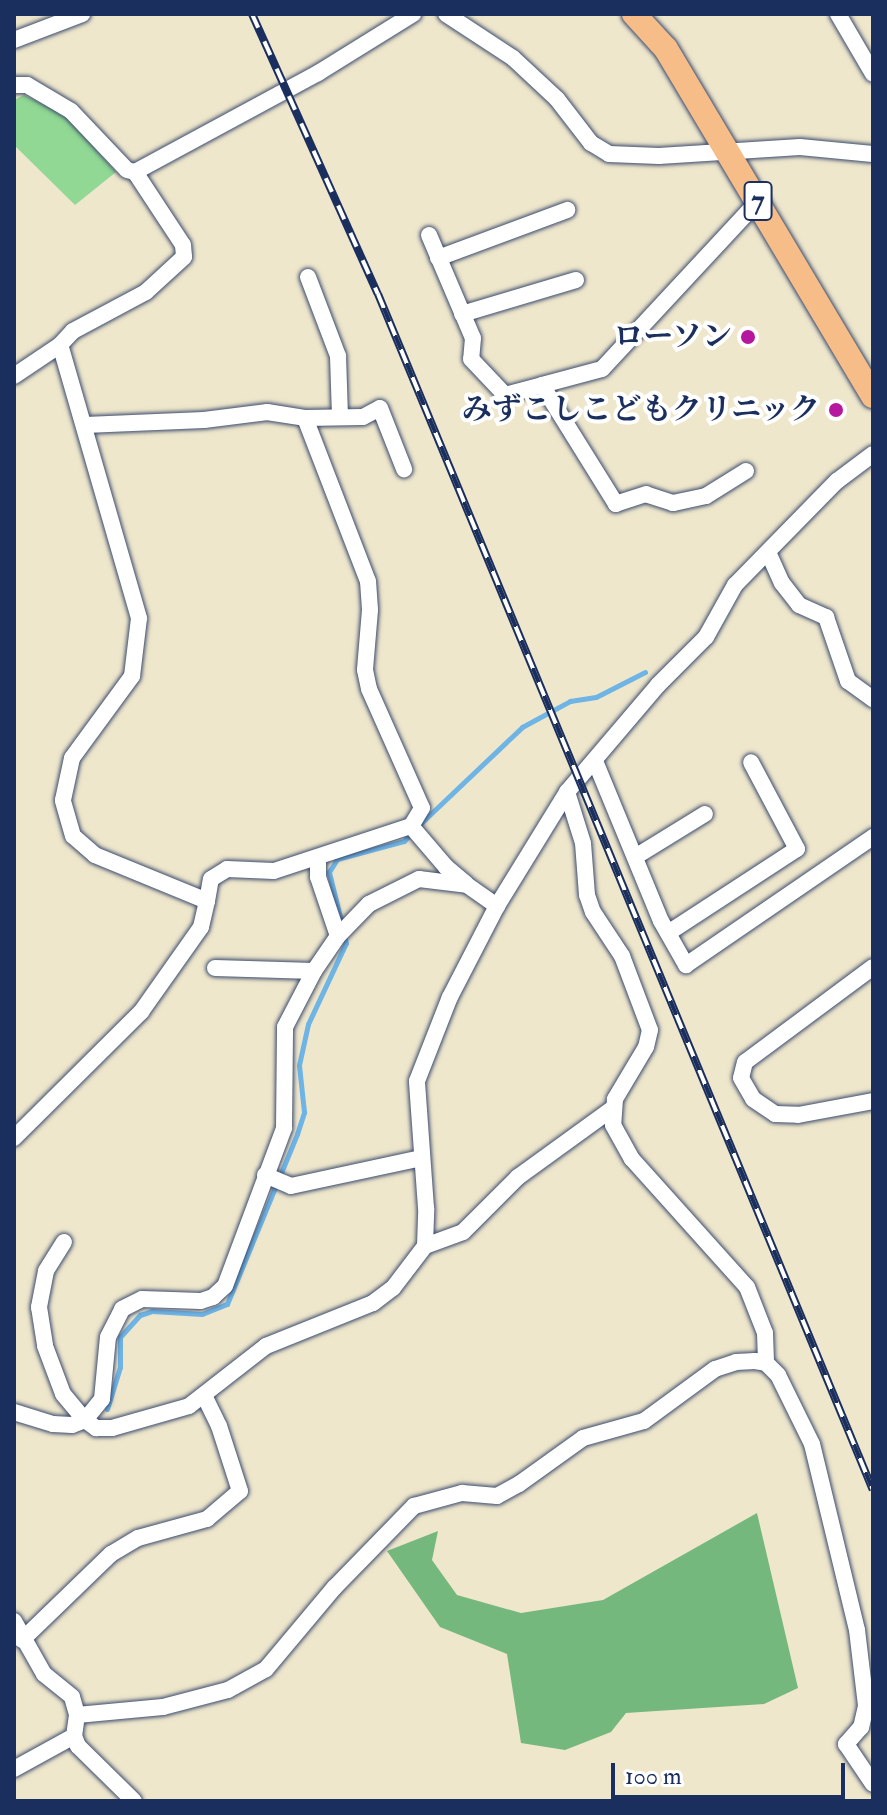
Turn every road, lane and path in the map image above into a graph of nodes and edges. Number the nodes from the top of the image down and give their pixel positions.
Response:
1 (82, 14) edge
2 (413, 14) edge
3 (446, 14) edge
4 (634, 14) edge
5 (838, 14) edge
6 (14, 40) edge
7 (873, 74) edge
8 (14, 85) edge
9 (728, 151) junction
10 (873, 153) edge
11 (135, 172) junction
12 (758, 201) junction
13 (567, 210) dead end
14 (429, 235) dead end
15 (438, 258) junction
16 (308, 277) dead end
17 (576, 280) dead end
18 (462, 314) junction
19 (60, 345) junction
20 (14, 376) edge
21 (542, 385) junction
22 (873, 396) edge
23 (340, 417) junction
24 (305, 418) junction
25 (85, 425) junction
26 (873, 454) edge
27 (404, 469) dead end
28 (746, 471) dead end
29 (768, 552) junction
30 (873, 699) edge
31 (595, 761) junction
32 (751, 762) dead end
33 (567, 792) junction
34 (705, 814) dead end
35 (411, 826) junction
36 (873, 837) edge
37 (635, 857) junction
38 (318, 858) junction
39 (467, 885) junction
40 (207, 901) junction
41 (497, 906) junction
42 (668, 933) junction
43 (338, 936) junction
44 (873, 967) edge
45 (215, 968) dead end
46 (314, 971) junction
47 (873, 1101) edge
48 (612, 1109) junction
49 (14, 1138) edge
50 (422, 1158) junction
51 (265, 1175) junction
52 (64, 1242) dead end
53 (425, 1246) junction
54 (766, 1363) junction
55 (204, 1395) junction
56 (14, 1412) edge
57 (85, 1420) junction
58 (14, 1621) edge
59 (22, 1640) junction
60 (77, 1715) junction
61 (74, 1736) junction
62 (14, 1769) edge
63 (873, 1784) edge
64 (134, 1801) edge

1 - 6 street
2 - 11 street
3 - 9 street
4 - 9 main road, 7
5 - 7 street
8 - 11 street
9 - 10 street
9 - 12 main road, 7
11 - 19 street
12 - 21 street
12 - 22 main road, 7
13 - 15 street
14 - 15 street
15 - 18 street
16 - 23 street
17 - 18 street
18 - 21 street
19 - 20 street
19 - 25 street
21 - 28 street
23 - 24 street
23 - 27 street
24 - 25 street
24 - 35 street
25 - 40 street
26 - 29 street
29 - 30 street
29 - 31 street
31 - 33 street
31 - 37 street
32 - 42 street
33 - 41 street
33 - 48 street
34 - 37 street
35 - 38 street
35 - 39 street
36 - 42 street
37 - 42 street
38 - 40 street
38 - 43 street
39 - 41 street
39 - 43 street
40 - 49 street
41 - 50 street
43 - 46 street
44 - 47 street
45 - 46 street
46 - 51 street
48 - 53 street
48 - 54 street
50 - 51 street
50 - 53 street
51 - 57 street
52 - 57 street
53 - 55 street
54 - 60 street
54 - 63 street
55 - 57 street
55 - 59 street
56 - 57 street
58 - 59 street
59 - 60 street
60 - 61 street
61 - 62 street
61 - 64 street

